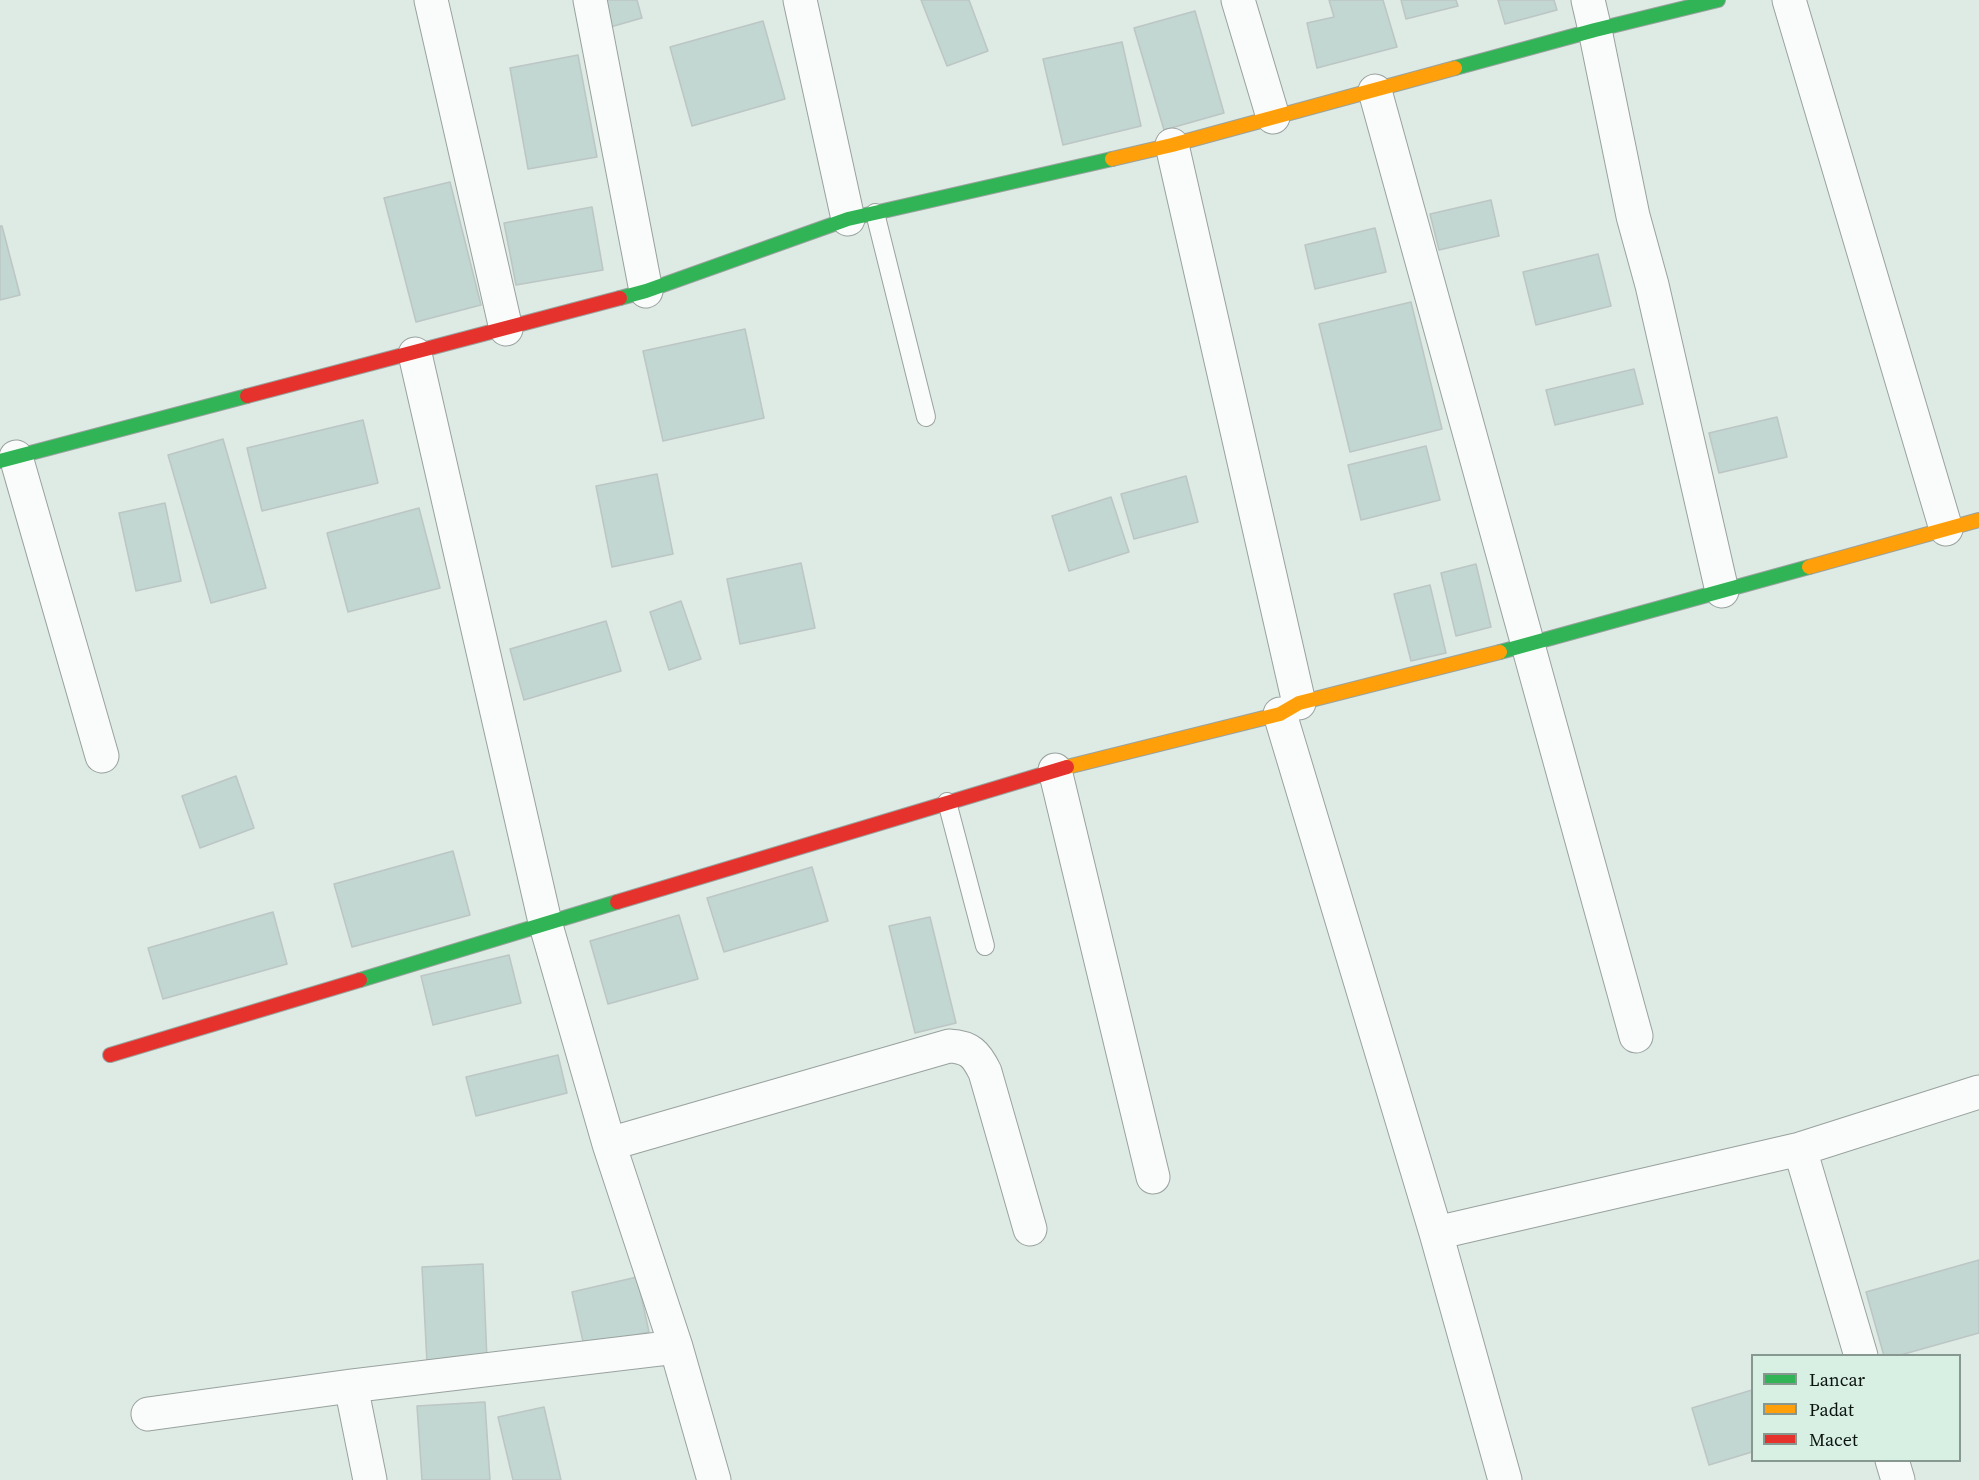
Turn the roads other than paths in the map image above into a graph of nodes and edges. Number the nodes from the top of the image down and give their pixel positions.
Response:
1 (431, 0) edge
2 (590, 0) edge
3 (800, 0) edge
4 (1238, 0) edge
5 (1718, 0) edge
6 (1789, 0) edge
7 (1592, 15) edge
8 (1375, 91) junction
9 (1273, 117) junction
10 (1172, 144) junction
11 (861, 216) junction
12 (646, 291) junction
13 (506, 329) junction
14 (415, 354) junction
15 (926, 417) dead end
16 (8, 459) edge
17 (1979, 520) edge
18 (1946, 529) junction
19 (1722, 591) junction
20 (1527, 645) junction
21 (1289, 709) junction
22 (102, 756) dead end
23 (1054, 770) junction
24 (947, 802) junction
25 (545, 922) junction
26 (985, 946) dead end
27 (1636, 1036) dead end
28 (111, 1055) dead end
29 (1979, 1092) edge
30 (609, 1144) junction
31 (1800, 1149) junction
32 (1153, 1177) dead end
33 (1030, 1229) dead end
34 (1436, 1233) junction
35 (676, 1347) junction
36 (1860, 1354) edge
37 (351, 1386) junction
38 (148, 1414) dead end
39 (1892, 1462) edge
40 (370, 1480) edge
41 (714, 1480) edge
42 (1505, 1480) edge
43 (1898, 1480) edge

1 - 13 street
2 - 12 street
3 - 11 street
4 - 9 street
5 - 7 street
6 - 18 street
7 - 8 street
7 - 19 street
8 - 9 street
8 - 20 street
9 - 10 street
10 - 11 street
10 - 21 street
11 - 12 street
11 - 15 lane
12 - 13 street
13 - 14 street
14 - 16 street
14 - 25 street
16 - 22 street
17 - 18 street
18 - 19 street
19 - 20 street
20 - 21 street
20 - 27 street
21 - 23 street
21 - 34 street
23 - 24 street
23 - 32 street
24 - 25 street
24 - 26 lane
25 - 28 street
25 - 30 street
29 - 31 street
30 - 33 street
30 - 35 street
31 - 34 street
31 - 36 street
34 - 42 street
35 - 37 street
35 - 41 street
37 - 38 street
37 - 40 street
39 - 43 street

